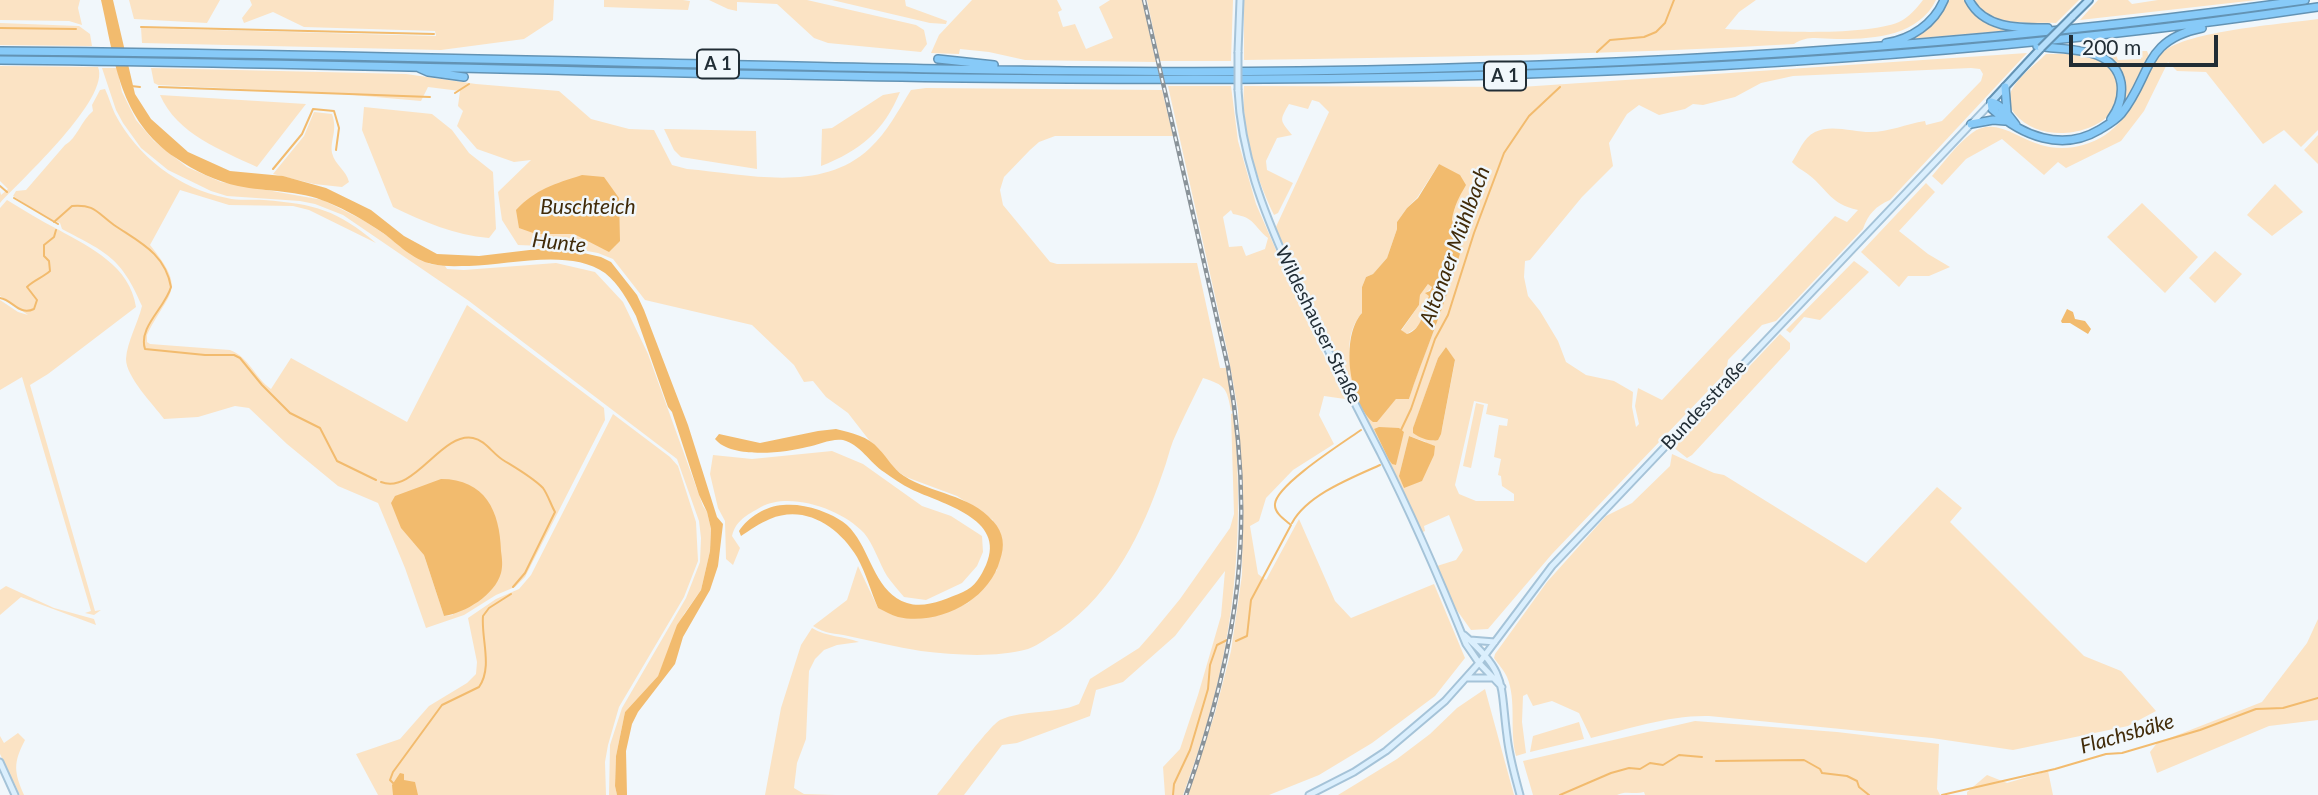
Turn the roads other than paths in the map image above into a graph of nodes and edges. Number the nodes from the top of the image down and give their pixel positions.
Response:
1 (1240, 0) edge
2 (1944, 0) edge
3 (1969, 0) edge
4 (2090, 0) edge
5 (2305, 0) edge
6 (2318, 7) edge
7 (2219, 22) junction
8 (2084, 29) junction
9 (2026, 44) junction
10 (1866, 49) junction
11 (0, 51) edge
12 (0, 60) edge
13 (938, 60) dead end
14 (416, 66) junction
15 (1004, 69) junction
16 (464, 77) dead end
17 (2005, 88) junction
18 (1991, 102) junction
19 (2007, 117) junction
20 (1971, 124) junction
21 (2105, 126) junction
22 (1462, 634) junction
23 (1470, 640) junction
24 (1495, 642) junction
25 (1485, 656) junction
26 (1479, 663) junction
27 (1467, 678) junction
28 (1492, 678) junction
29 (1502, 687) junction
30 (0, 762) edge
31 (15, 795) edge
32 (1309, 795) edge
33 (1520, 795) edge

1 - 22 main road, Wildeshauser Straße, bridge
2 - 10 highway
3 - 8 highway
4 - 17 main road, Bundesstraße, bridge
5 - 8 highway, A 1
6 - 7 highway, A 1
7 - 9 highway, A 1
7 - 21 highway
8 - 10 highway, A 1
9 - 14 highway, A 1
9 - 21 highway
10 - 15 highway, A 1
11 - 15 highway, A 1
12 - 14 highway, A 1
13 - 15 highway
14 - 16 highway
17 - 18 main road, Bundesstraße
17 - 19 highway
18 - 19 highway
18 - 20 main road, Bundesstraße
19 - 20 highway
19 - 21 highway
20 - 24 main road, Bundesstraße
22 - 23 main road, Wildeshauser Straße
22 - 26 main road, Wildeshauser Straße
23 - 24 main road
23 - 25 main road, Wildeshauser Straße
24 - 25 main road, Bundesstraße
25 - 26 main road, Bundesstraße
25 - 29 main road, Wildeshauser Straße
26 - 27 main road, Bundesstraße
26 - 28 main road, Wildeshauser Straße
27 - 28 main road
27 - 32 main road, Bundesstraße
28 - 29 main road, Wildeshauser Straße
29 - 33 main road
30 - 31 main road

